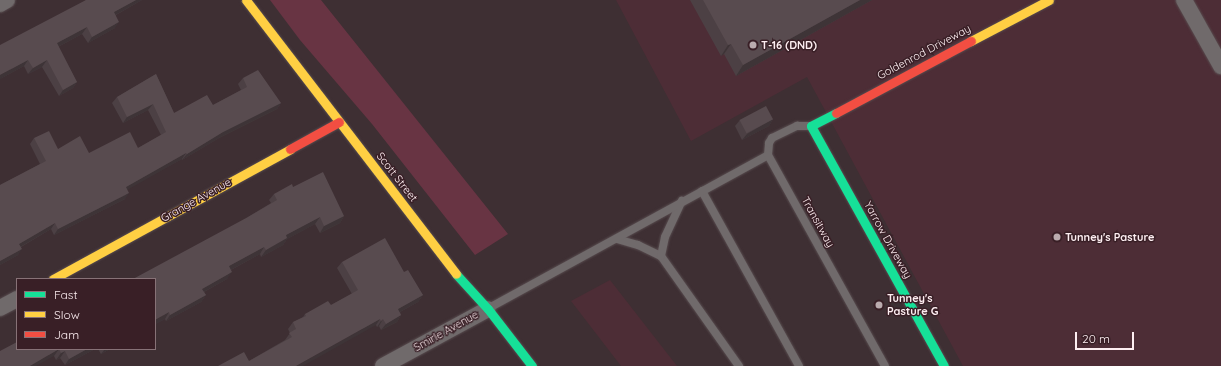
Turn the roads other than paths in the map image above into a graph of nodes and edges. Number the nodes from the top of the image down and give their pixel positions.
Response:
1 (7, 0) edge
2 (246, 0) edge
3 (1049, 0) edge
4 (1184, 0) edge
5 (0, 4) edge
6 (1221, 66) edge
7 (339, 122) junction
8 (811, 126) junction
9 (768, 155) junction
10 (702, 191) junction
11 (682, 201) junction
12 (617, 240) junction
13 (661, 256) junction
14 (55, 278) edge
15 (16, 300) edge
16 (0, 308) edge
17 (488, 309) junction
18 (384, 366) edge
19 (532, 366) edge
20 (739, 366) edge
21 (798, 366) edge
22 (885, 366) edge
23 (944, 366) edge

1 - 5 street
2 - 7 street, Scott Street
3 - 8 street, Goldenrod Driveway
4 - 6 street
7 - 14 street, Grange Avenue
7 - 17 street, Scott Street
8 - 9 lane
8 - 23 street, Yarrow Driveway
9 - 10 lane
9 - 22 lane, Transitway
10 - 11 lane
10 - 21 lane
11 - 12 lane
11 - 13 lane
12 - 13 lane
12 - 17 lane
13 - 20 lane
15 - 16 street
17 - 18 street, Smirle Avenue
17 - 19 street, Scott Street

